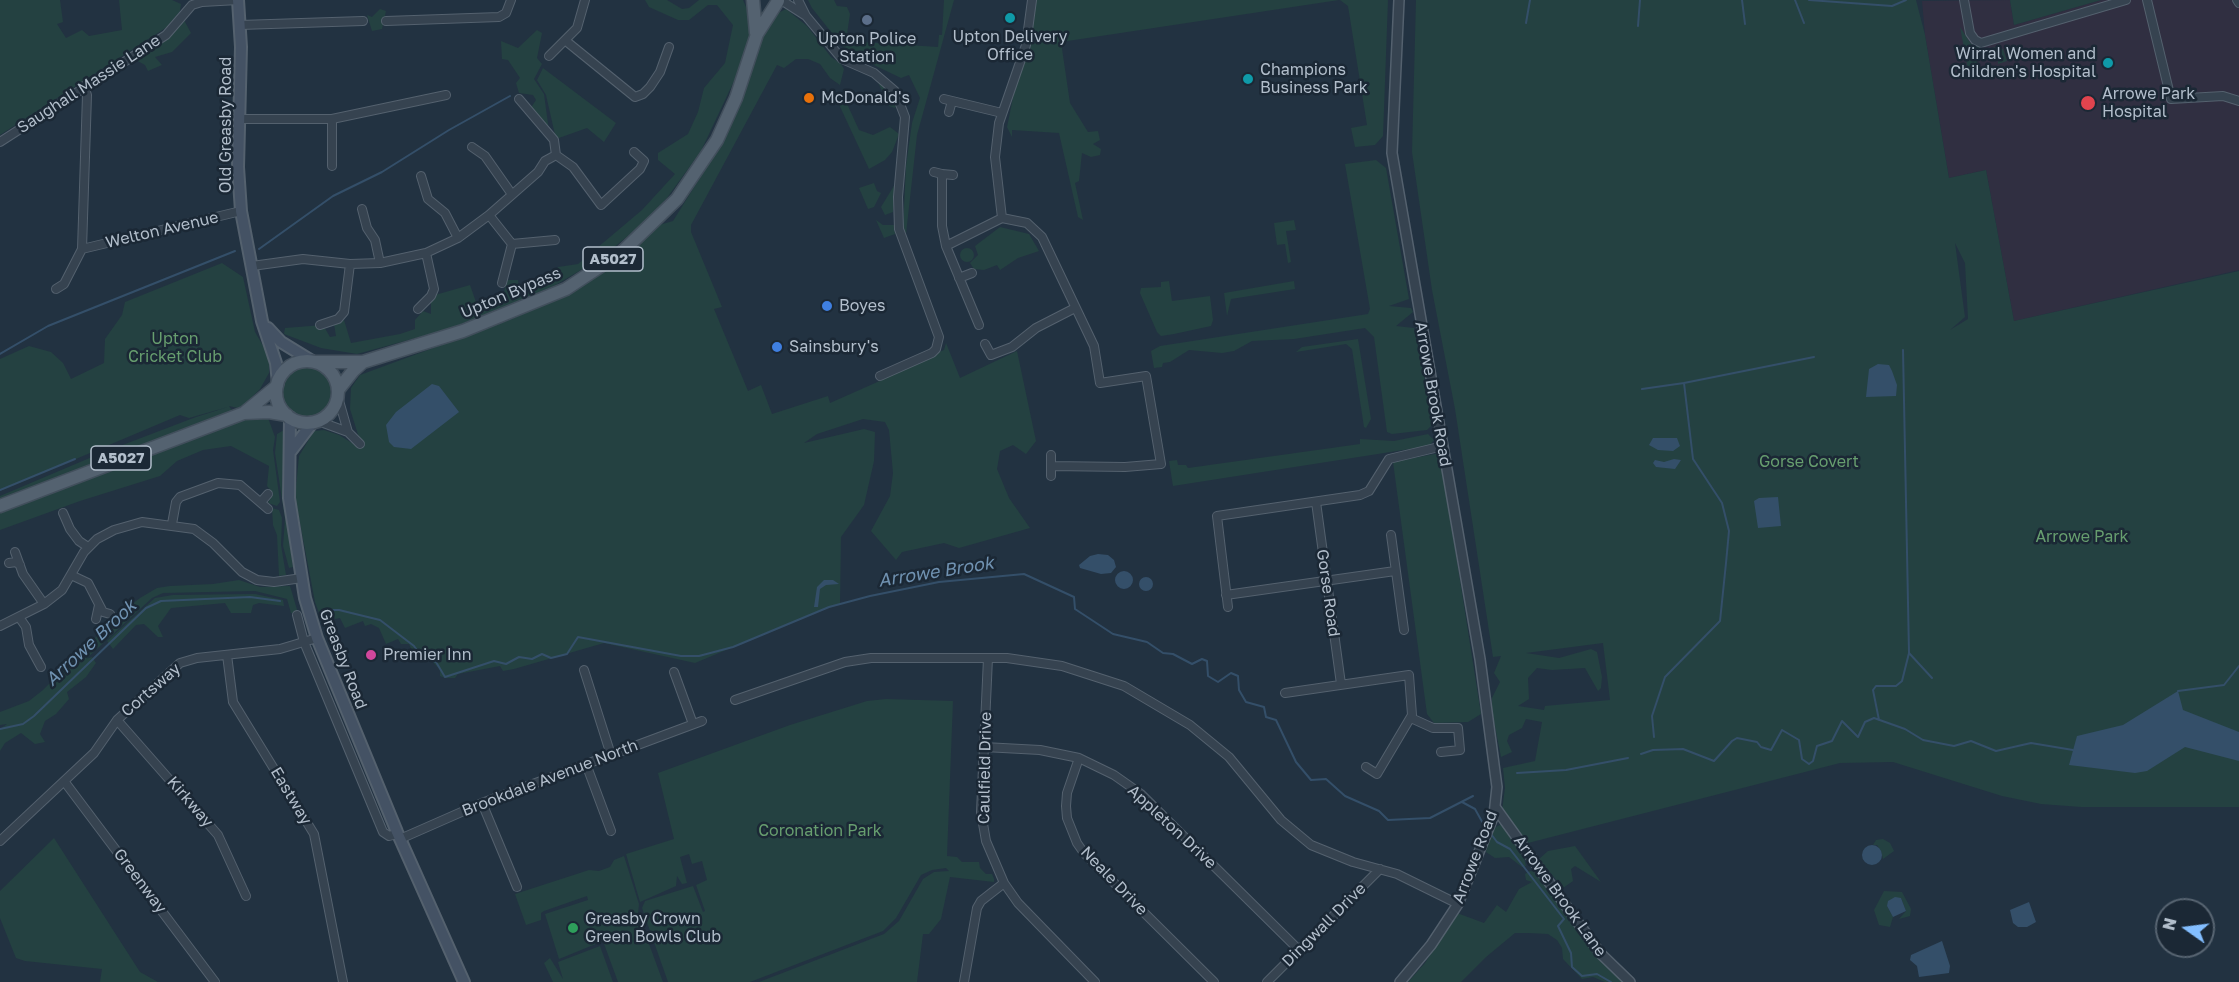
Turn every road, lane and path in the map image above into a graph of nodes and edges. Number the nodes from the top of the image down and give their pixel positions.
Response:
1 (238, 0) edge
2 (511, 0) edge
3 (585, 0) edge
4 (753, 0) edge
5 (765, 0) edge
6 (780, 0) edge
7 (798, 0) edge
8 (1032, 0) edge
9 (1399, 0) edge
10 (1964, 0) edge
11 (2126, 0) edge
12 (2147, 0) edge
13 (806, 16) junction
14 (363, 21) dead end
15 (387, 21) dead end
16 (240, 25) junction
17 (757, 34) junction
18 (566, 41) junction
19 (669, 47) dead end
20 (549, 56) dead end
21 (84, 86) junction
22 (446, 95) dead end
23 (519, 99) dead end
24 (2239, 101) edge
25 (950, 112) dead end
26 (1002, 113) junction
27 (240, 119) junction
28 (332, 119) junction
29 (0, 142) edge
30 (472, 147) dead end
31 (633, 152) dead end
32 (556, 155) junction
33 (332, 166) dead end
34 (953, 175) dead end
35 (421, 176) dead end
36 (511, 193) junction
37 (362, 209) dead end
38 (241, 211) junction
39 (489, 215) junction
40 (1002, 218) junction
41 (458, 238) junction
42 (555, 240) dead end
43 (512, 244) junction
44 (946, 246) junction
45 (82, 249) junction
46 (426, 253) junction
47 (380, 263) junction
48 (350, 264) junction
49 (252, 266) junction
50 (972, 273) dead end
51 (959, 278) junction
52 (502, 283) dead end
53 (56, 289) dead end
54 (1076, 308) junction
55 (418, 309) dead end
56 (262, 321) junction
57 (320, 325) dead end
58 (979, 325) dead end
59 (985, 344) dead end
60 (313, 362) junction
61 (363, 362) junction
62 (880, 376) dead end
63 (277, 384) junction
64 (338, 393) junction
65 (244, 413) junction
66 (288, 416) junction
67 (315, 422) junction
68 (348, 432) junction
69 (360, 444) dead end
70 (1443, 447) junction
71 (291, 451) junction
72 (1051, 455) dead end
73 (1051, 466) junction
74 (1051, 476) dead end
75 (268, 494) dead end
76 (261, 502) junction
77 (1316, 502) junction
78 (0, 506) edge
79 (268, 509) dead end
80 (63, 513) dead end
81 (172, 524) junction
82 (1391, 535) dead end
83 (88, 547) junction
84 (15, 552) dead end
85 (9, 563) dead end
86 (20, 565) junction
87 (1395, 571) junction
88 (71, 575) junction
89 (302, 578) junction
90 (1326, 581) junction
91 (1226, 595) junction
92 (44, 604) junction
93 (99, 605) junction
94 (1228, 607) dead end
95 (110, 614) dead end
96 (297, 615) dead end
97 (19, 617) junction
98 (96, 619) dead end
99 (0, 626) edge
100 (1404, 630) dead end
101 (316, 638) junction
102 (304, 642) junction
103 (227, 655) junction
104 (988, 658) junction
105 (41, 667) dead end
106 (584, 670) dead end
107 (674, 672) dead end
108 (1341, 684) junction
109 (1285, 693) dead end
110 (735, 700) dead end
111 (1411, 718) junction
112 (117, 720) junction
113 (984, 747) junction
114 (1441, 752) dead end
115 (611, 755) junction
116 (1079, 758) junction
117 (586, 764) junction
118 (1366, 767) dead end
119 (64, 781) junction
120 (1497, 787) joint
121 (482, 804) junction
122 (1495, 807) junction
123 (612, 831) dead end
124 (399, 836) junction
125 (0, 842) edge
126 (1380, 869) junction
127 (1004, 884) junction
128 (517, 887) dead end
129 (246, 896) dead end
130 (1458, 904) junction
131 (1299, 950) junction
132 (215, 982) edge
133 (343, 982) edge
134 (464, 982) edge
135 (964, 982) edge
136 (1095, 982) edge
137 (1214, 982) edge
138 (1267, 982) edge
139 (1400, 982) edge
140 (1630, 982) edge

1 - 16 main road, Old Greasby Road
1 - 21 street, Saughall Massie Lane
2 - 15 street
3 - 18 street
4 - 17 main road, Upton Bypass / A5027
5 - 6 main road
6 - 13 street
6 - 17 main road, Upton Bypass / A5027
7 - 13 street
8 - 26 street
9 - 70 street, Arrowe Brook Road
10 - 11 street
12 - 24 street
13 - 62 street
14 - 16 street
16 - 27 main road, Old Greasby Road
17 - 61 main road, Upton Bypass / A5027
18 - 19 street
18 - 20 street
21 - 29 street, Saughall Massie Lane
21 - 45 street
22 - 28 street
23 - 32 street
25 - 26 street
26 - 40 street
27 - 28 street
27 - 38 main road, Old Greasby Road
28 - 33 street
30 - 36 street
31 - 32 street
32 - 36 street
34 - 44 street
35 - 41 street
36 - 39 street
37 - 47 street
38 - 45 street, Welton Avenue
38 - 49 main road, Old Greasby Road
39 - 41 street
39 - 43 street
40 - 44 street
40 - 54 street
41 - 46 street
42 - 43 street
43 - 52 street
44 - 51 street
45 - 53 street
46 - 47 street
46 - 55 street
47 - 48 street
48 - 49 street
48 - 57 street
49 - 56 main road, Old Greasby Road
50 - 51 street
51 - 58 street
54 - 59 street
54 - 73 street
56 - 60 main road
56 - 63 main road, Old Greasby Road
60 - 61 main road, Upton Bypass / A5027
60 - 63 main road
60 - 64 main road
61 - 64 main road, Upton Bypass
63 - 65 main road, A5027
63 - 66 main road
64 - 67 main road
64 - 68 street
65 - 66 main road
65 - 78 main road, A5027
66 - 67 main road
66 - 71 main road, Greasby Road
67 - 68 street
67 - 71 main road
68 - 69 street
70 - 77 street
70 - 120 street, Arrowe Brook Road
71 - 89 main road, Greasby Road
72 - 73 street
73 - 74 street
75 - 76 street
76 - 79 street
76 - 81 street
77 - 90 street, Gorse Road
77 - 91 street
80 - 83 street
81 - 83 street
81 - 89 street
82 - 87 street
83 - 88 street
84 - 86 street
85 - 86 street
86 - 92 street
87 - 90 street
87 - 100 street
88 - 92 street
88 - 93 street
89 - 101 main road, Greasby Road
90 - 91 street
90 - 108 street, Gorse Road
91 - 94 street
92 - 97 street
93 - 95 street
93 - 98 street
96 - 102 street, Greasby Road
97 - 99 street
97 - 105 street
101 - 102 street, Cortsway
101 - 124 main road, Greasby Road
102 - 103 street, Cortsway
102 - 124 street, Greasby Road
103 - 112 street, Cortsway
103 - 133 street, Eastway
104 - 110 street
104 - 113 street, Caulfield Drive
104 - 126 street
106 - 115 street
107 - 115 street, Brookdale Avenue North
108 - 109 street
108 - 111 street
111 - 114 street
111 - 118 street
112 - 119 street, Cortsway
112 - 129 street, Kirkway
113 - 116 street, Appleton Drive
113 - 127 street, Caulfield Drive
115 - 117 street, Brookdale Avenue North
116 - 131 street, Appleton Drive
116 - 137 street, Neale Drive
117 - 121 street, Brookdale Avenue North
117 - 123 street
119 - 125 street, Cortsway
119 - 132 street, Greenway
120 - 122 street, Arrowe Road
121 - 124 street, Brookdale Avenue North
121 - 128 street
122 - 130 street, Arrowe Road
122 - 140 street, Arrowe Brook Lane
124 - 134 main road, Greasby Road
126 - 130 street
126 - 131 street, Dingwall Drive
127 - 135 street
127 - 136 street, Caulfield Drive
130 - 139 street, Arrowe Road
131 - 138 street, Dingwall Drive

